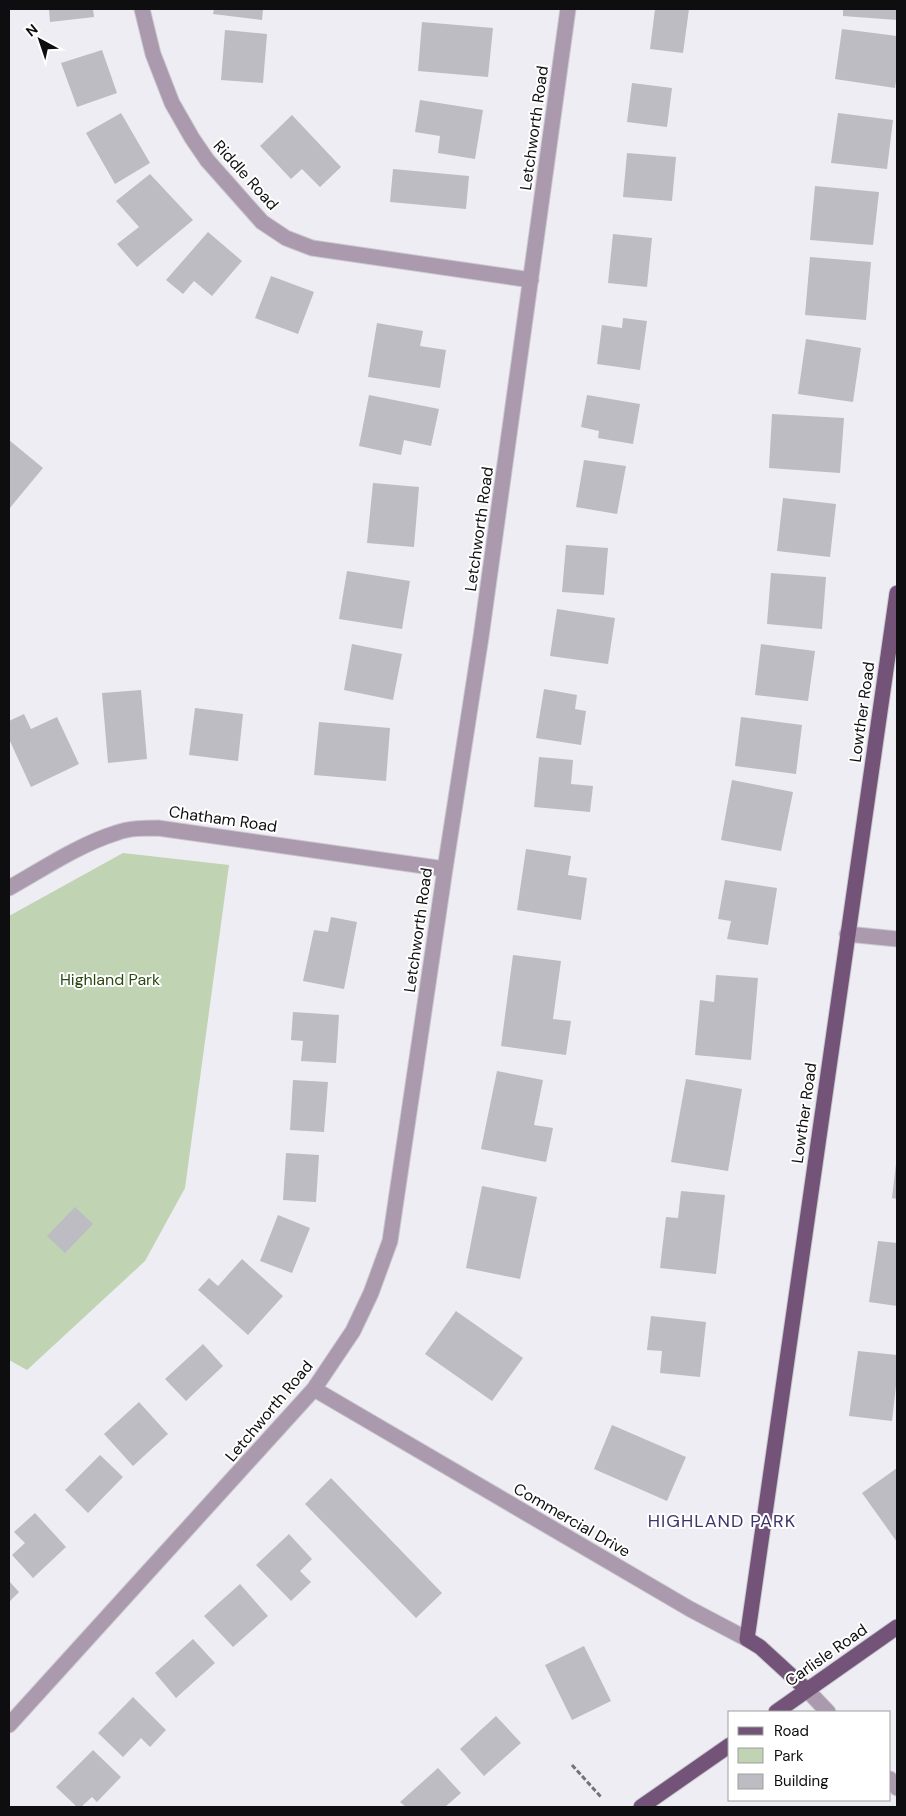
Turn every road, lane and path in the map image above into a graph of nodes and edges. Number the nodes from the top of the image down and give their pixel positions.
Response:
1 (142, 9) edge
2 (568, 9) edge
3 (531, 280) junction
4 (897, 592) edge
5 (444, 869) junction
6 (9, 888) edge
7 (847, 934) junction
8 (897, 939) edge
9 (314, 1389) junction
10 (897, 1627) edge
11 (747, 1639) junction
12 (806, 1690) junction
13 (777, 1711) edge
14 (827, 1711) edge
15 (9, 1725) edge
16 (728, 1746) edge
17 (572, 1765) dead end
18 (601, 1797) dead end
19 (641, 1807) edge

1 - 3 street, Riddle Road
2 - 3 street, Letchworth Road
3 - 5 street, Letchworth Road
4 - 7 main road, Lowther Road
5 - 6 street, Chatham Road
5 - 9 street, Letchworth Road
7 - 8 street
7 - 11 main road, Lowther Road
9 - 11 street, Commercial Drive
9 - 15 street, Letchworth Road
10 - 12 main road, Carlisle Road
11 - 12 main road, Commercial Drive
12 - 13 main road, Carlisle Road
12 - 14 street
16 - 19 main road
17 - 18 path

